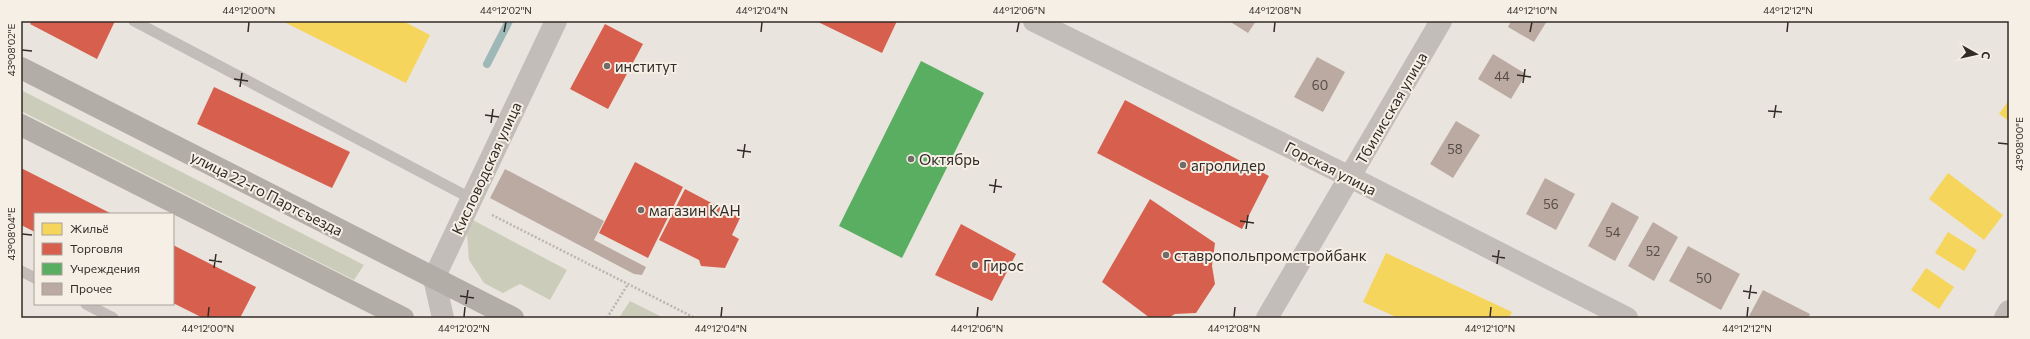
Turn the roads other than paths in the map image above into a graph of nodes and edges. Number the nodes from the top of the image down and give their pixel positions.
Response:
1 (134, 21) edge
2 (556, 21) edge
3 (1034, 21) edge
4 (1441, 21) edge
5 (21, 68) edge
6 (21, 125) edge
7 (1350, 178) junction
8 (476, 190) junction
9 (21, 270) edge
10 (34, 277) edge
11 (434, 278) junction
12 (88, 305) edge
13 (2009, 312) edge
14 (113, 318) edge
15 (403, 318) edge
16 (443, 318) edge
17 (513, 318) edge
18 (1267, 318) edge
19 (1627, 318) edge
20 (2005, 318) edge

1 - 8 lane
2 - 8 street, Кисловодская улица
3 - 7 street, Горская улица
4 - 7 street, Тбилисская улица
5 - 11 main road, улица 22-го Партсъезда
6 - 15 main road
7 - 18 street, Тбилисская улица
7 - 19 street, Горская улица
8 - 11 street, Кисловодская улица
9 - 10 lane
11 - 16 street
11 - 17 main road, улица 22-го Партсъезда
12 - 14 lane
13 - 20 street

